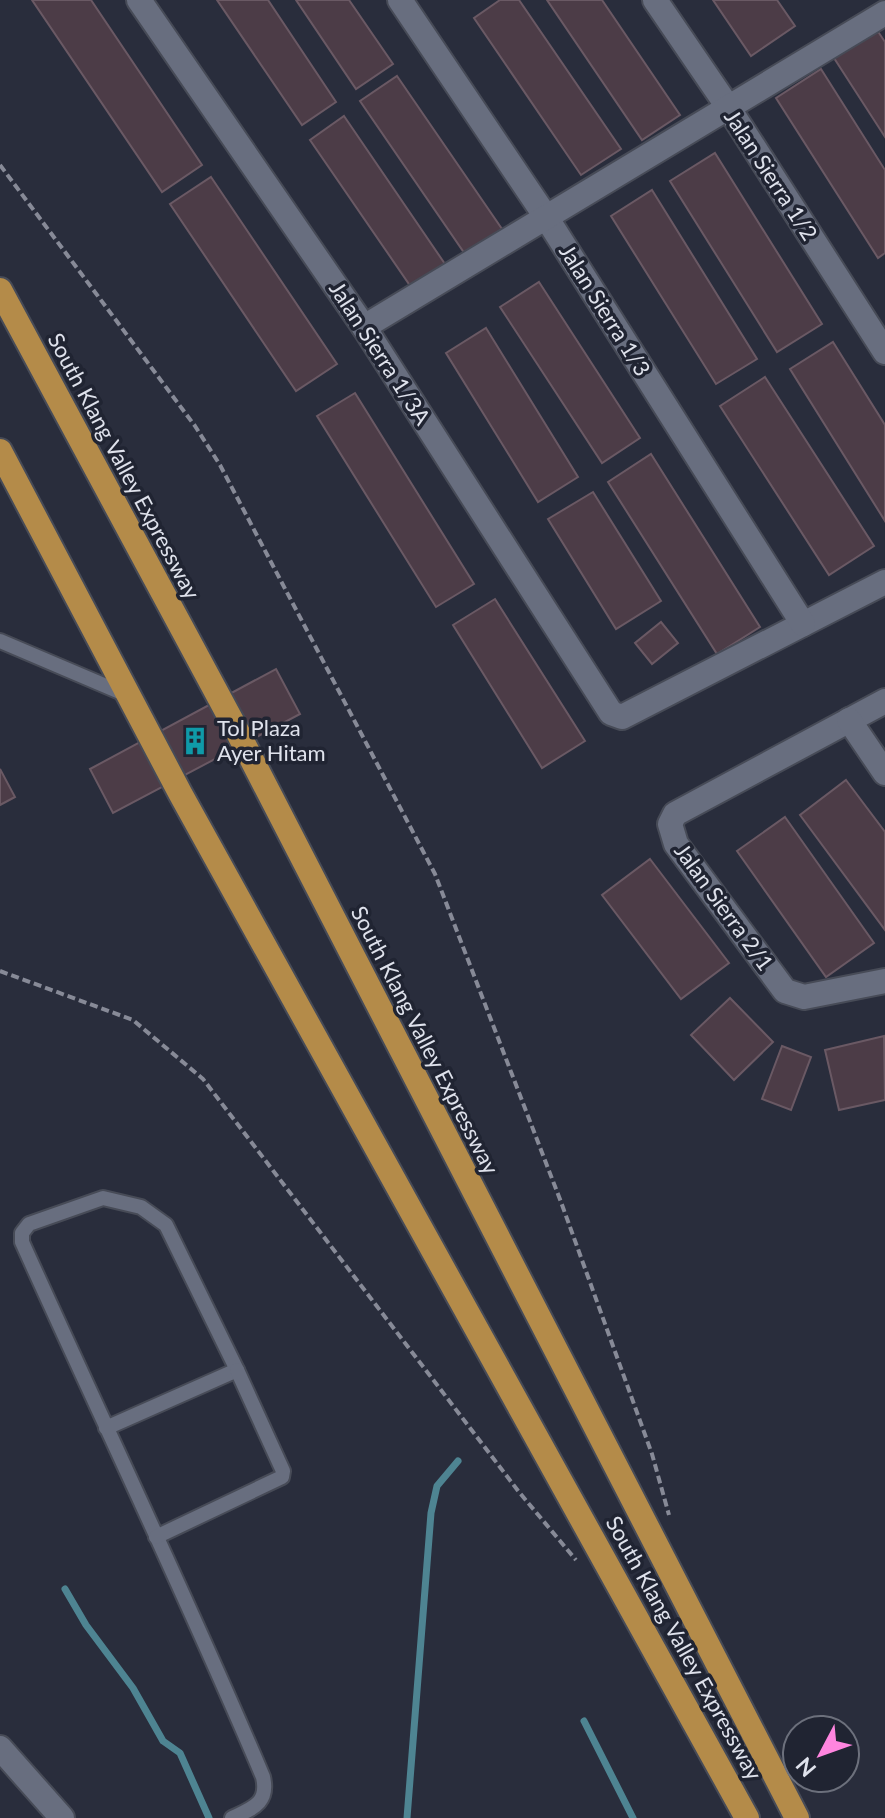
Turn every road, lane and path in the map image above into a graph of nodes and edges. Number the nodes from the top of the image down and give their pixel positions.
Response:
1 (139, 0) edge
2 (400, 0) edge
3 (655, 0) edge
4 (885, 13) edge
5 (728, 107) junction
6 (0, 165) edge
7 (546, 217) junction
8 (0, 290) edge
9 (364, 327) junction
10 (885, 352) edge
11 (0, 451) edge
12 (885, 582) edge
13 (803, 624) junction
14 (0, 641) edge
15 (128, 695) junction
16 (885, 701) edge
17 (849, 720) junction
18 (885, 773) edge
19 (0, 971) edge
20 (885, 981) edge
21 (237, 1370) junction
22 (106, 1428) junction
23 (673, 1527) dead end
24 (156, 1537) junction
25 (578, 1562) dead end
26 (0, 1748) edge
27 (62, 1818) edge
28 (232, 1818) edge
29 (747, 1818) edge
30 (797, 1818) edge

1 - 9 street, Jalan Sierra 1/3A
2 - 7 street, Jalan Sierra 1/3
3 - 5 street, Jalan Sierra 1/2
4 - 5 street
5 - 7 street
5 - 10 street, Jalan Sierra 1/2
6 - 23 path
7 - 9 street
7 - 13 street, Jalan Sierra 1/3
8 - 30 highway, South Klang Valley Expressway
9 - 13 street, Jalan Sierra 1/3A
11 - 15 highway, South Klang Valley Expressway
12 - 13 street
14 - 15 lane
15 - 29 highway, South Klang Valley Expressway
16 - 17 street, Jalan Sierra 2/1
17 - 18 street
17 - 20 street, Jalan Sierra 2/1
19 - 25 path
21 - 22 lane
21 - 22 lane
21 - 24 lane
22 - 24 lane
24 - 28 lane
26 - 27 street

